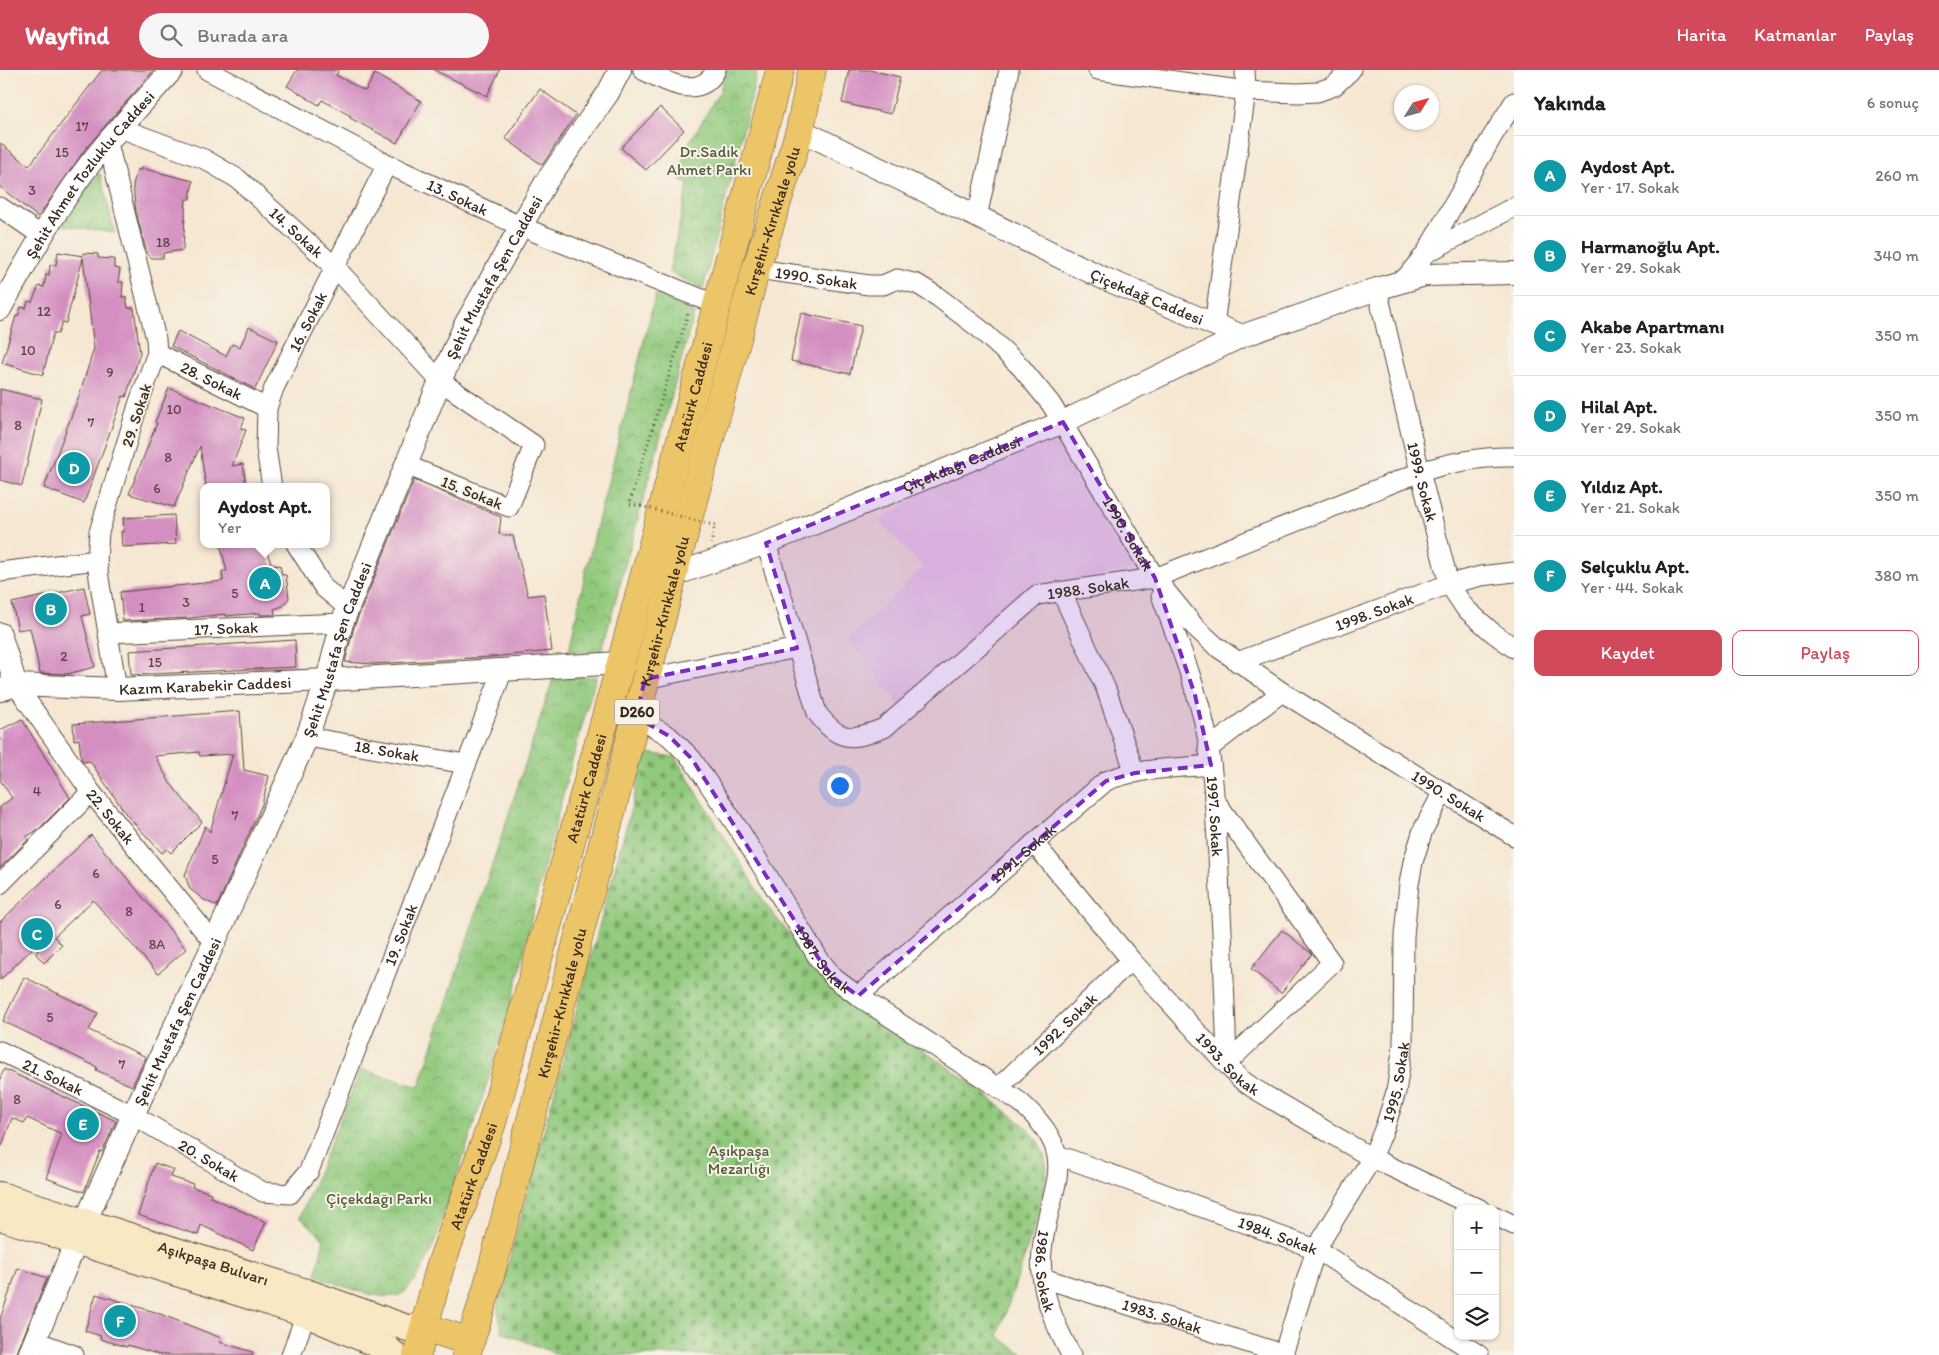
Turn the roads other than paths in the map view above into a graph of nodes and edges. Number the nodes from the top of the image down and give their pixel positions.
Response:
1 (172, 70) edge
2 (206, 70) edge
3 (620, 70) edge
4 (643, 70) edge
5 (716, 70) edge
6 (780, 70) edge
7 (813, 70) edge
8 (1009, 70) edge
9 (1098, 70) edge
10 (1245, 70) edge
11 (1351, 70) edge
12 (1246, 91) junction
13 (1514, 102) edge
14 (800, 130) junction
15 (114, 135) junction
16 (387, 164) junction
17 (0, 207) edge
18 (1514, 207) edge
19 (977, 217) junction
20 (522, 227) junction
21 (42, 236) junction
22 (1426, 253) junction
23 (335, 267) junction
24 (756, 269) junction
25 (1514, 273) edge
26 (1404, 280) junction
27 (1377, 289) junction
28 (705, 300) junction
29 (0, 309) edge
30 (1214, 325) junction
31 (1242, 336) junction
32 (156, 353) junction
33 (440, 381) junction
34 (267, 408) junction
35 (1062, 422) junction
36 (1514, 457) edge
37 (406, 465) junction
38 (1420, 472) junction
39 (271, 483) edge
40 (766, 543) junction
41 (299, 548) edge
42 (97, 560) junction
43 (0, 572) edge
44 (1514, 572) edge
45 (672, 575) junction
46 (1155, 578) junction
47 (1449, 584) junction
48 (1062, 593) junction
49 (345, 615) junction
50 (108, 633) junction
51 (0, 634) edge
52 (797, 648) junction
53 (1514, 648) edge
54 (1237, 662) junction
55 (622, 663) junction
56 (503, 670) junction
57 (645, 679) junction
58 (327, 680) junction
59 (8, 687) edge
60 (117, 689) junction
61 (1282, 692) junction
62 (636, 717) junction
63 (307, 737) junction
64 (1210, 757) junction
65 (466, 764) junction
66 (1135, 773) junction
67 (91, 792) junction
68 (1443, 792) junction
69 (1214, 799) junction
70 (1514, 836) edge
71 (1034, 843) junction
72 (0, 884) edge
73 (214, 942) junction
74 (1131, 960) junction
75 (858, 996) junction
76 (0, 1051) edge
77 (1226, 1063) junction
78 (999, 1087) junction
79 (133, 1115) junction
80 (1058, 1154) junction
81 (1372, 1158) junction
82 (290, 1194) joint
83 (0, 1195) edge
84 (1472, 1205) edge
85 (0, 1217) edge
86 (1499, 1218) edge
87 (1514, 1224) edge
88 (80, 1232) junction
89 (1316, 1249) junction
90 (1043, 1278) junction
91 (306, 1314) junction
92 (425, 1327) junction
93 (32, 1348) edge
94 (468, 1348) edge
95 (1283, 1354) edge
96 (74, 1355) edge
97 (291, 1355) edge
98 (394, 1355) edge
99 (418, 1355) edge
100 (1071, 1355) edge
101 (1479, 1355) edge

1 - 15 street, Şehit Ahmet Tozluklu Caddesi
2 - 16 street, 13. Sokak
3 - 20 street, Şehit Mustafa Şen Caddesi
4 - 5 street
6 - 28 highway, Atatürk Caddesi / D260
7 - 14 highway, Kırşehir-Kırıkkale yolu / D260
8 - 19 street
9 - 12 street
10 - 12 street
11 - 12 street
12 - 30 street
13 - 22 street
14 - 19 street, Çiçekdağ Caddesi
14 - 24 highway, Kırşehir-Kırıkkale yolu / D260
15 - 21 street, Şehit Ahmet Tozluklu Caddesi
15 - 23 street, 14. Sokak
15 - 32 street, 29. Sokak
16 - 20 street, 13. Sokak
16 - 23 street, 16. Sokak
17 - 21 street
18 - 22 street
19 - 30 street, Çiçekdağ Caddesi
20 - 28 street, 13. Sokak
20 - 33 street, Şehit Mustafa Şen Caddesi
21 - 29 street, Şehit Ahmet Tozluklu Caddesi
22 - 26 street
23 - 33 street, 14. Sokak
23 - 34 street, 16. Sokak
24 - 35 street, 1990. Sokak
24 - 45 highway, Kırşehir-Kırıkkale yolu / D260
25 - 26 street
26 - 27 street
27 - 31 street
27 - 38 street, 1999. Sokak
28 - 55 highway, Atatürk Caddesi / D260
30 - 31 street, Çiçekdağ Caddesi
31 - 35 street, Çiçekdağı Caddesi
32 - 34 street, 28. Sokak
32 - 42 street, 29. Sokak
33 - 37 street, Şehit Mustafa Şen Caddesi
33 - 37 street, 15. Sokak
34 - 39 street, 16. Sokak
35 - 40 street, Çiçekdağı Caddesi
35 - 46 street, 1990. Sokak
36 - 38 street, 1988. Sokak
37 - 49 street, Şehit Mustafa Şen Caddesi
38 - 46 street, 1988. Sokak
38 - 47 street, 1999. Sokak
40 - 45 street, Çiçekdağı Caddesi
40 - 52 street, 1988. Sokak
41 - 49 street
42 - 43 street
42 - 50 street, 29. Sokak
44 - 47 street, 1998. Sokak
45 - 57 highway, Kırşehir-Kırıkkale yolu / D260
46 - 48 street, 1988. Sokak
46 - 54 street, 1990. Sokak
46 - 64 street, 1997. Sokak
47 - 53 street, 1999. Sokak
47 - 54 street, 1998. Sokak
48 - 52 street, 1988. Sokak
48 - 66 street
49 - 50 street, 17. Sokak
49 - 58 street, Şehit Mustafa Şen Caddesi
50 - 60 street, 29. Sokak
51 - 59 street
52 - 57 street
54 - 61 street, 1990. Sokak
55 - 56 street, Kazım Karabekir Caddesi
55 - 92 highway, Atatürk Caddesi / D260
56 - 58 street, Kazım Karabekir Caddesi
56 - 65 street, 19. Sokak
57 - 62 highway, Kırşehir-Kırıkkale yolu / D260
58 - 60 street, Kazım Karabekir Caddesi
58 - 63 street, Şehit Mustafa Şen Caddesi
59 - 60 street, Kazım Karabekir Caddesi
59 - 67 street, 22. Sokak
61 - 64 street
61 - 68 street, 1990. Sokak
62 - 75 street, 1987. Sokak
62 - 94 highway, Kırşehir-Kırıkkale yolu / D260
63 - 65 street, 18. Sokak
63 - 73 street, Şehit Mustafa Şen Caddesi
64 - 66 street, 1991. Sokak
64 - 69 street, 1997. Sokak
65 - 82 street, 19. Sokak
66 - 71 street, 1991. Sokak
67 - 72 street
67 - 73 street, 22. Sokak
68 - 70 street, 1990. Sokak
68 - 81 street, 1995. Sokak
69 - 77 street, 1997. Sokak
69 - 77 street
71 - 74 street, 1993. Sokak
71 - 75 street, 1991. Sokak
73 - 79 street, Şehit Mustafa Şen Caddesi
74 - 77 street, 1993. Sokak
74 - 78 street, 1992. Sokak
75 - 78 street, 1987. Sokak
76 - 79 street, 21. Sokak
77 - 81 street, 1993. Sokak
78 - 80 street, 1987. Sokak
79 - 82 street, 20. Sokak
79 - 88 street, Şehit Mustafa Şen Caddesi
80 - 89 street, 1984. Sokak
80 - 90 street, 1986. Sokak
81 - 84 street, 1993. Sokak
81 - 89 street, 1995. Sokak
83 - 88 main road, Aşıkpaşa Bulvarı
85 - 88 main road, Aşıkpaşa Bulvarı
86 - 87 street
88 - 91 main road, Aşıkpaşa Bulvarı
88 - 92 main road, Aşıkpaşa Bulvarı
88 - 93 street, Şehit Mustafa Şen Caddesi
89 - 95 street, 1995. Sokak
89 - 101 street, 1984. Sokak
90 - 95 street, 1983. Sokak
90 - 100 street, 1986. Sokak
91 - 97 street
91 - 98 main road, Aşıkpaşa Bulvarı
92 - 94 highway
92 - 99 highway, Atatürk Caddesi / D260
93 - 96 street

